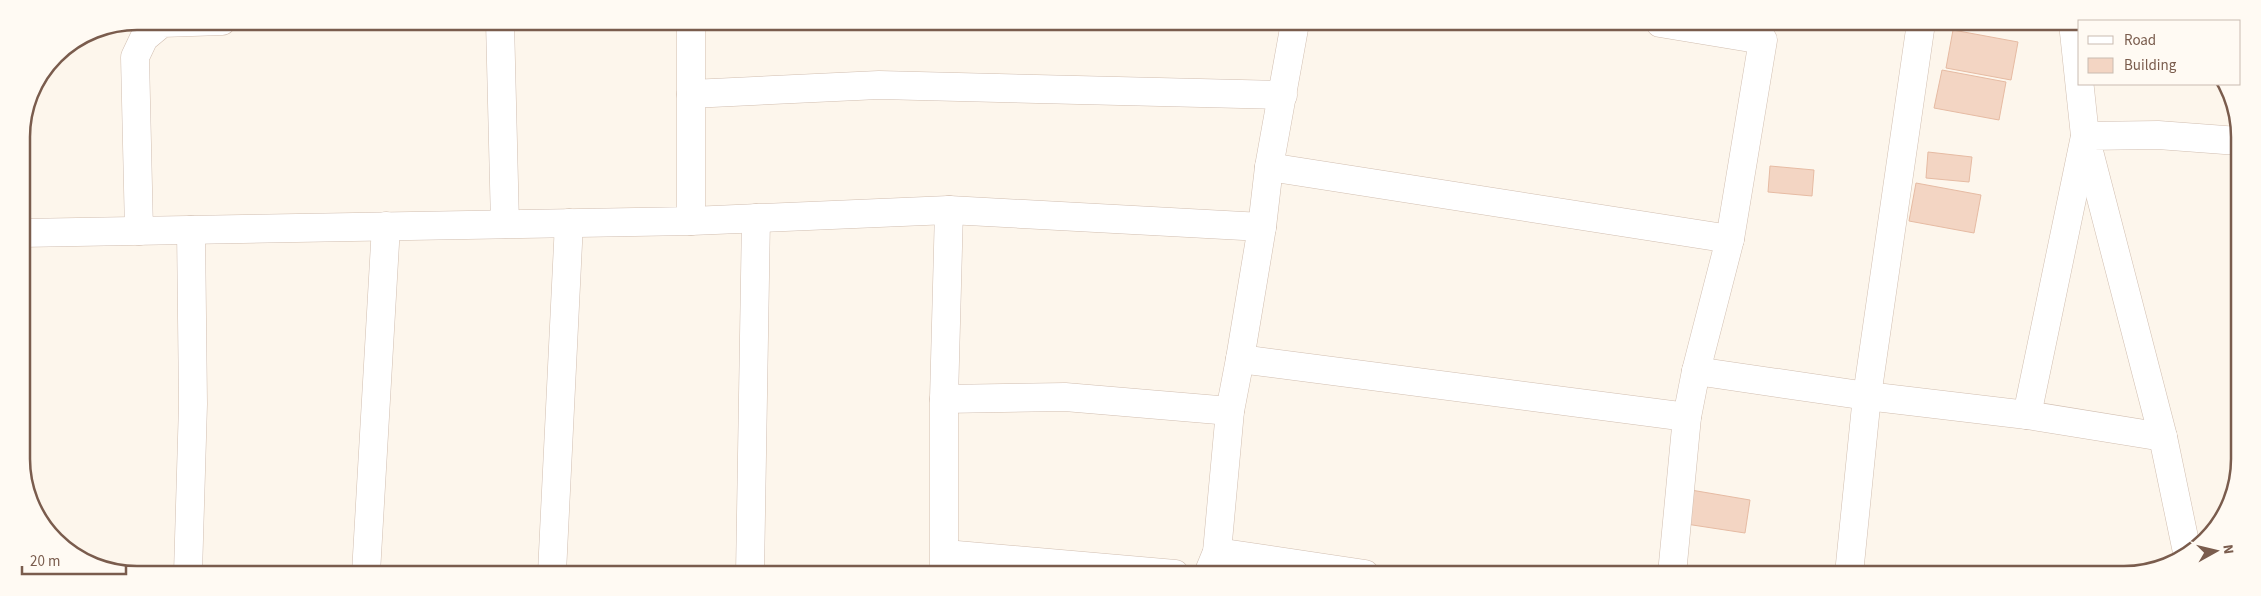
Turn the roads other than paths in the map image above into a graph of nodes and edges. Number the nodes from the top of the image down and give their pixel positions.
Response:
1 (154, 30) edge
2 (500, 30) edge
3 (691, 30) edge
4 (1294, 30) edge
5 (1741, 30) edge
6 (1920, 30) edge
7 (2074, 30) edge
8 (1764, 32) edge
9 (2078, 71) edge
10 (2080, 85) edge
11 (691, 94) junction
12 (1283, 95) junction
13 (2085, 136) junction
14 (2231, 140) edge
15 (1269, 167) junction
16 (949, 210) junction
17 (756, 218) junction
18 (691, 221) junction
19 (569, 223) junction
20 (505, 224) junction
21 (386, 226) junction
22 (1262, 227) junction
23 (191, 230) junction
24 (138, 231) junction
25 (30, 233) edge
26 (1730, 239) junction
27 (1240, 359) junction
28 (1696, 371) junction
29 (1867, 396) junction
30 (944, 399) junction
31 (1230, 411) junction
32 (2027, 415) junction
33 (1687, 417) junction
34 (2163, 437) junction
35 (2186, 546) edge
36 (1212, 563) edge
37 (944, 564) edge
38 (188, 566) edge
39 (366, 566) edge
40 (552, 566) edge
41 (750, 566) edge
42 (990, 566) edge
43 (1254, 566) edge
44 (1673, 566) edge
45 (1851, 566) edge

1 - 24 street
2 - 20 street
3 - 11 street
4 - 12 street
5 - 8 street
6 - 29 street
7 - 9 street
8 - 26 street
10 - 13 street
11 - 12 street
11 - 18 street
12 - 15 street
13 - 14 street
13 - 32 street
13 - 34 street
15 - 22 street
15 - 26 street
16 - 17 street
16 - 22 street
16 - 30 street
17 - 18 street
17 - 41 street
18 - 19 street
19 - 20 street
19 - 40 street
20 - 21 street
21 - 23 street
21 - 39 street
22 - 27 street
23 - 24 street
23 - 38 street
24 - 25 street
26 - 28 street
27 - 31 street
27 - 33 street
28 - 29 street
28 - 33 street
29 - 32 street
29 - 45 street
30 - 31 street
30 - 37 street
31 - 36 street
32 - 34 street
33 - 44 street
34 - 35 street
36 - 43 street
37 - 42 street

